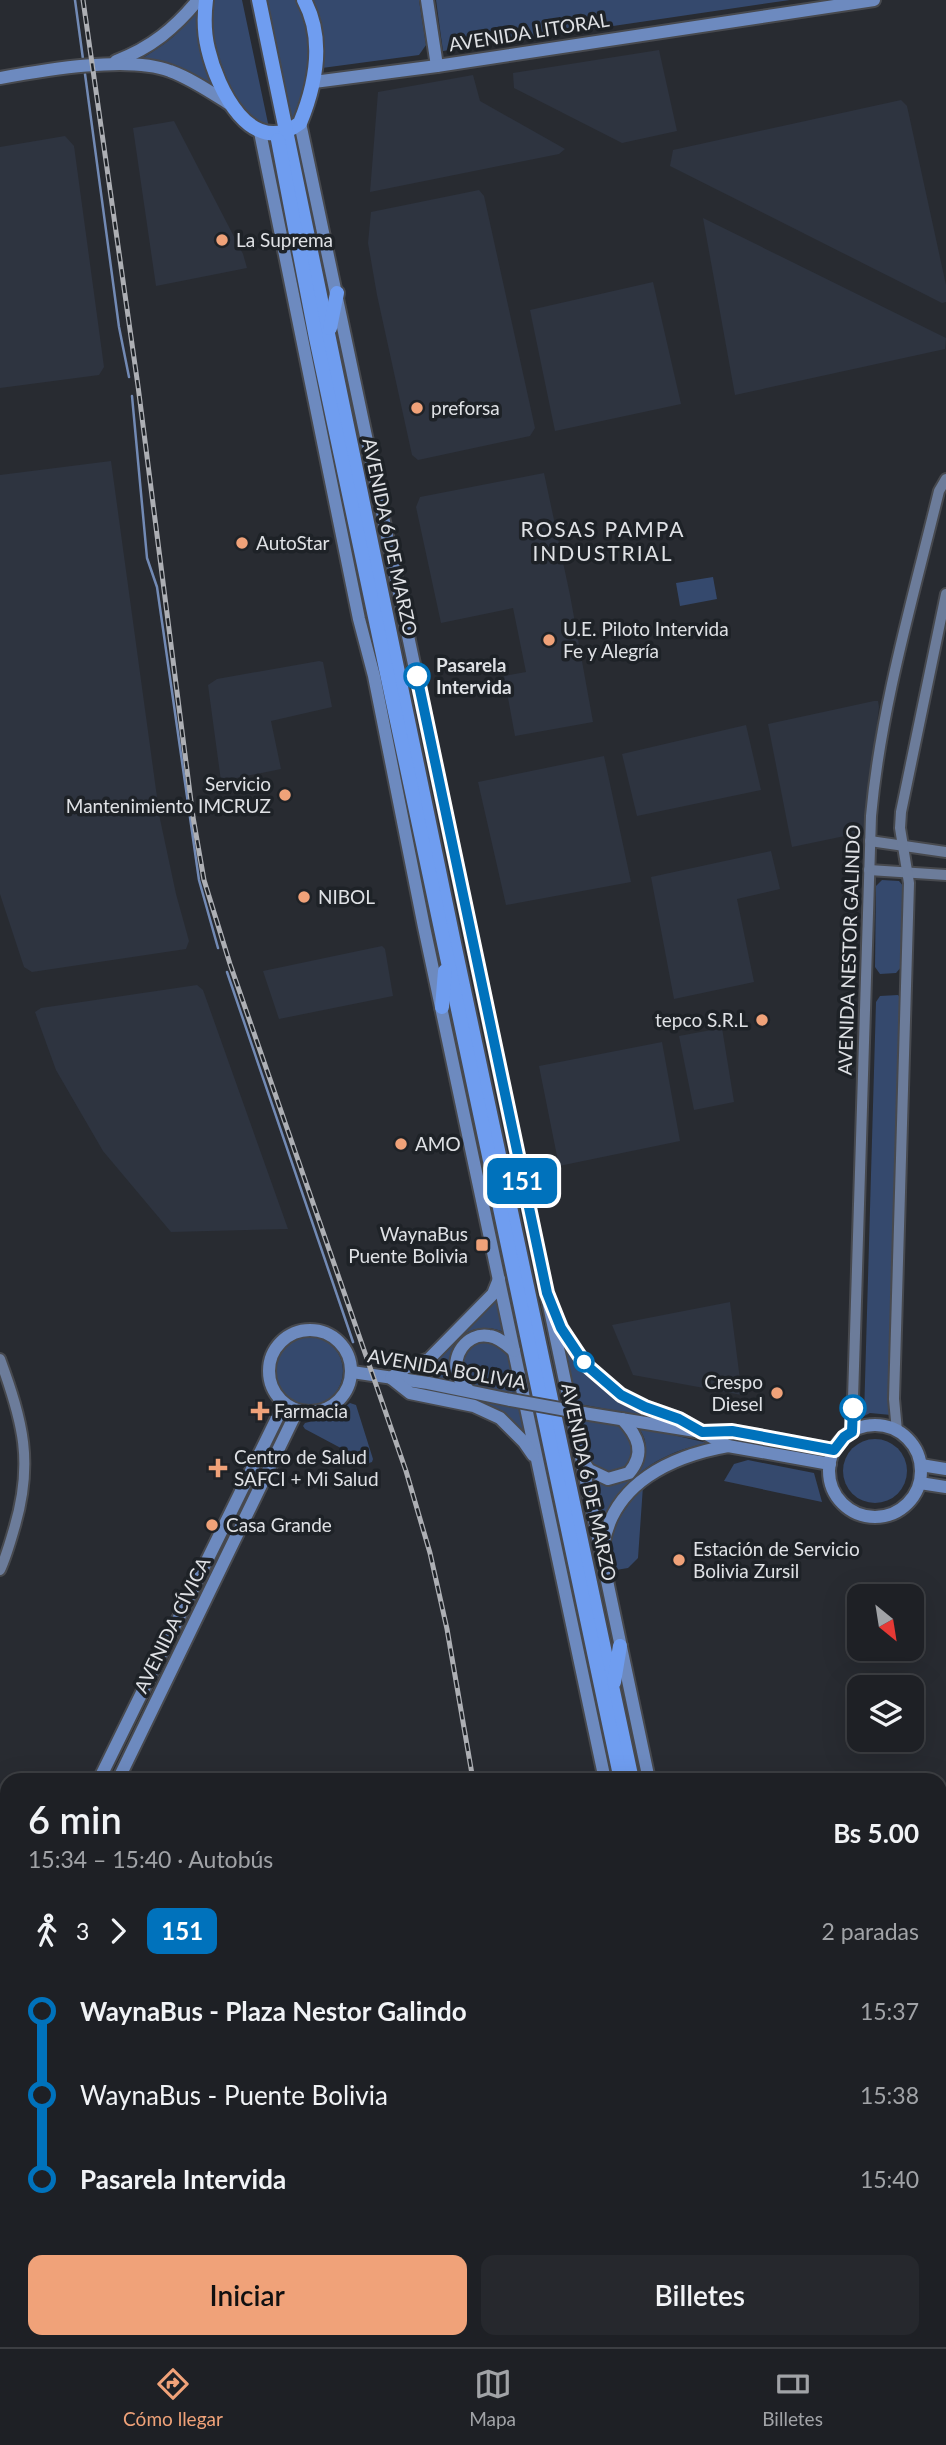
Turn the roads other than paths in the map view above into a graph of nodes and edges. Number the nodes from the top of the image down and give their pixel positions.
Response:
1 (198, 0) edge
2 (206, 0) edge
3 (249, 0) edge
4 (259, 0) edge
5 (304, 0) edge
6 (428, 0) edge
7 (874, 0) edge
8 (106, 65) junction
9 (437, 66) junction
10 (1, 78) edge
11 (314, 82) junction
12 (231, 105) junction
13 (300, 123) junction
14 (260, 132) junction
15 (281, 133) junction
16 (337, 293) junction
17 (328, 337) junction
18 (946, 479) edge
19 (946, 594) edge
20 (870, 841) junction
21 (902, 845) junction
22 (946, 852) edge
23 (870, 870) junction
24 (908, 871) junction
25 (946, 875) edge
26 (446, 952) junction
27 (442, 1007) junction
28 (499, 1279) junction
29 (547, 1293) junction
30 (514, 1351) junction
31 (0, 1359) edge
32 (352, 1372) junction
33 (391, 1378) junction
34 (469, 1391) junction
35 (284, 1404) junction
36 (297, 1411) junction
37 (622, 1419) junction
38 (897, 1430) junction
39 (702, 1432) junction
40 (852, 1432) junction
41 (728, 1446) junction
42 (834, 1450) junction
43 (581, 1459) junction
44 (830, 1464) junction
45 (921, 1465) junction
46 (539, 1466) junction
47 (946, 1469) edge
48 (920, 1483) junction
49 (946, 1486) edge
50 (603, 1565) junction
51 (0, 1570) edge
52 (620, 1646) junction
53 (613, 1690) junction
54 (613, 1743) junction
55 (102, 1773) edge
56 (121, 1773) edge
57 (606, 1773) edge
58 (609, 1773) edge
59 (619, 1773) edge
60 (631, 1773) edge
61 (647, 1773) edge

1 - 8 main road
2 - 12 highway
3 - 15 highway, AVENIDA 6 DE MARZO
4 - 15 highway, AVENIDA 6 DE MARZO
5 - 11 highway
6 - 9 main road
7 - 9 main road, AVENIDA LITORAL
8 - 10 main road
8 - 12 main road
9 - 11 main road, AVENIDA LITORAL
11 - 13 highway
12 - 14 highway
13 - 15 highway
13 - 16 main road, AVENIDA 6 DE MARZO
14 - 15 highway
14 - 27 main road
15 - 17 highway, AVENIDA 6 DE MARZO
15 - 26 highway, AVENIDA 6 DE MARZO
16 - 17 highway
16 - 29 main road, AVENIDA 6 DE MARZO
17 - 53 highway, AVENIDA 6 DE MARZO
18 - 20 street, AVENIDA NESTOR GALINDO
19 - 21 street
20 - 21 street
20 - 23 street, AVENIDA NESTOR GALINDO
21 - 22 street
21 - 24 street
23 - 24 street
23 - 40 street, AVENIDA NESTOR GALINDO
24 - 25 street
24 - 38 street
26 - 27 highway
26 - 54 highway, AVENIDA 6 DE MARZO
27 - 28 main road
28 - 30 main road
28 - 33 main road
29 - 39 main road
29 - 43 main road, AVENIDA 6 DE MARZO
30 - 34 main road
30 - 46 main road
31 - 51 street
32 - 33 main road, AVENIDA BOLIVIA
32 - 35 main road
32 - 36 main road
33 - 34 main road, AVENIDA BOLIVIA
33 - 46 main road
34 - 37 main road, AVENIDA BOLIVIA, bridge
35 - 36 main road
35 - 55 main road, AVENIDA CÍVICA
36 - 56 main road, AVENIDA CÍVICA
37 - 39 main road, AVENIDA BOLIVIA
37 - 43 main road
38 - 40 main road
38 - 45 main road
39 - 41 main road, AVENIDA BOLIVIA
39 - 42 main road, AVENIDA BOLIVIA
40 - 42 main road
41 - 44 main road, AVENIDA BOLIVIA
41 - 50 main road
42 - 44 main road
43 - 50 main road, AVENIDA 6 DE MARZO
44 - 48 main road
45 - 47 main road
45 - 48 main road
46 - 57 main road
48 - 49 main road
50 - 52 main road, AVENIDA 6 DE MARZO
52 - 53 highway
52 - 61 main road, AVENIDA 6 DE MARZO
53 - 60 highway, AVENIDA 6 DE MARZO
54 - 58 highway
54 - 59 highway, AVENIDA 6 DE MARZO

